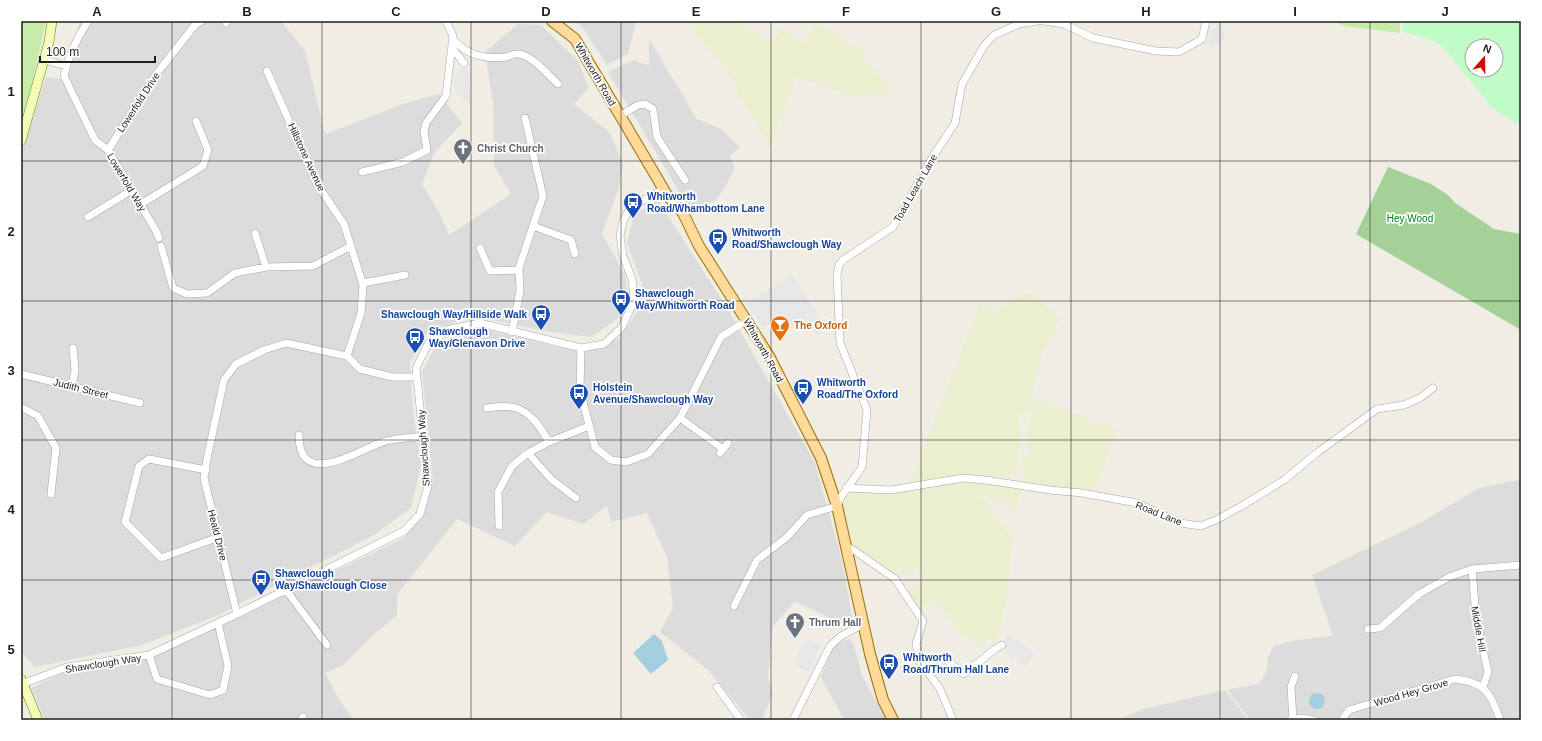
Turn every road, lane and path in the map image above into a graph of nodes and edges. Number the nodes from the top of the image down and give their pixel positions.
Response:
1 (52, 21) edge
2 (88, 21) edge
3 (202, 21) edge
4 (446, 21) edge
5 (552, 21) edge
6 (1038, 21) edge
7 (1043, 21) edge
8 (1206, 21) edge
9 (453, 39) junction
10 (452, 48) junction
11 (44, 60) junction
12 (464, 63) dead end
13 (66, 66) junction
14 (267, 71) dead end
15 (558, 84) dead end
16 (620, 116) junction
17 (525, 118) dead end
18 (196, 121) dead end
19 (21, 140) edge
20 (108, 150) junction
21 (362, 172) dead end
22 (685, 180) dead end
23 (663, 189) junction
24 (132, 190) junction
25 (141, 204) junction
26 (88, 217) dead end
27 (533, 226) junction
28 (255, 233) dead end
29 (351, 246) junction
30 (480, 248) dead end
31 (575, 254) dead end
32 (266, 267) junction
33 (519, 270) junction
34 (405, 276) dead end
35 (363, 283) junction
36 (748, 320) junction
37 (512, 332) junction
38 (73, 348) dead end
39 (581, 348) junction
40 (347, 356) junction
41 (21, 374) edge
42 (417, 377) junction
43 (72, 386) junction
44 (1433, 388) dead end
45 (140, 403) dead end
46 (21, 407) edge
47 (486, 408) dead end
48 (680, 418) junction
49 (589, 426) junction
50 (298, 435) dead end
51 (423, 436) junction
52 (549, 442) junction
53 (724, 448) dead end
54 (528, 453) junction
55 (206, 470) junction
56 (846, 488) junction
57 (51, 494) dead end
58 (576, 498) dead end
59 (837, 506) junction
60 (499, 526) dead end
61 (219, 537) junction
62 (846, 546) junction
63 (1521, 565) edge
64 (1472, 569) junction
65 (286, 590) junction
66 (734, 606) dead end
67 (237, 614) junction
68 (218, 623) junction
69 (862, 625) junction
70 (1368, 629) dead end
71 (327, 645) dead end
72 (1002, 645) dead end
73 (148, 655) junction
74 (925, 668) junction
75 (1295, 676) dead end
76 (22, 682) edge
77 (717, 687) dead end
78 (1483, 687) junction
79 (35, 719) edge
80 (741, 720) edge
81 (793, 720) edge
82 (893, 720) edge
83 (954, 720) edge
84 (1292, 720) edge
85 (1314, 720) edge
86 (1342, 720) edge
87 (1500, 720) edge

1 - 11 main road
2 - 13 street, Lowerfold Way
3 - 20 street, Lowerfold Drive
4 - 9 street
5 - 16 main road, Whitworth Road
6 - 56 street, Toad Leach Lane
7 - 8 street
9 - 10 street
9 - 15 street
10 - 12 street
10 - 21 street
11 - 13 street
11 - 19 main road
13 - 20 street, Lowerfold Way
14 - 29 street, Hillstone Avenue
16 - 22 street
16 - 23 main road, Whitworth Road
17 - 27 street
18 - 25 street
20 - 24 street, Lowerfold Way
23 - 36 main road, Whitworth Road
23 - 39 street, Shawclough Way
24 - 25 street, Lowerfold Way
24 - 26 street
25 - 32 street, Lowerfold Way
27 - 31 street
27 - 33 street
28 - 32 street
29 - 32 street
29 - 35 street, Hillstone Avenue
30 - 33 street
33 - 37 street
34 - 35 street
35 - 40 street, Hillstone Avenue
36 - 48 street
36 - 59 main road, Whitworth Road
37 - 39 street, Shawclough Way
37 - 42 street, Shawclough Way
38 - 43 street
39 - 49 street
40 - 42 street
40 - 55 street, Heald Drive
41 - 43 street, Judith Street
42 - 51 street, Shawclough Way
43 - 45 street, Judith Street
44 - 56 street, Road Lane
46 - 57 street
47 - 52 street
48 - 49 street
48 - 53 street
49 - 52 street
50 - 51 street
51 - 65 street, Shawclough Way
52 - 54 street
54 - 58 street
54 - 60 street
55 - 61 street, Heald Drive
55 - 61 street
56 - 59 street, Toad Leach Lane
59 - 62 main road, Whitworth Road
59 - 66 street
61 - 67 street, Heald Drive
62 - 69 main road, Whitworth Road
62 - 74 street
63 - 64 street
64 - 70 street
64 - 78 street, Middle Hill
65 - 67 street, Shawclough Way
65 - 71 street
67 - 68 street, Shawclough Way
68 - 73 street, Shawclough Way
68 - 73 street
69 - 81 street
69 - 82 main road, Whitworth Road
72 - 74 street
73 - 76 street, Shawclough Way
74 - 83 street
75 - 84 street
76 - 79 main road
77 - 80 street
78 - 86 street, Wood Hey Grove
78 - 87 street
84 - 85 street

